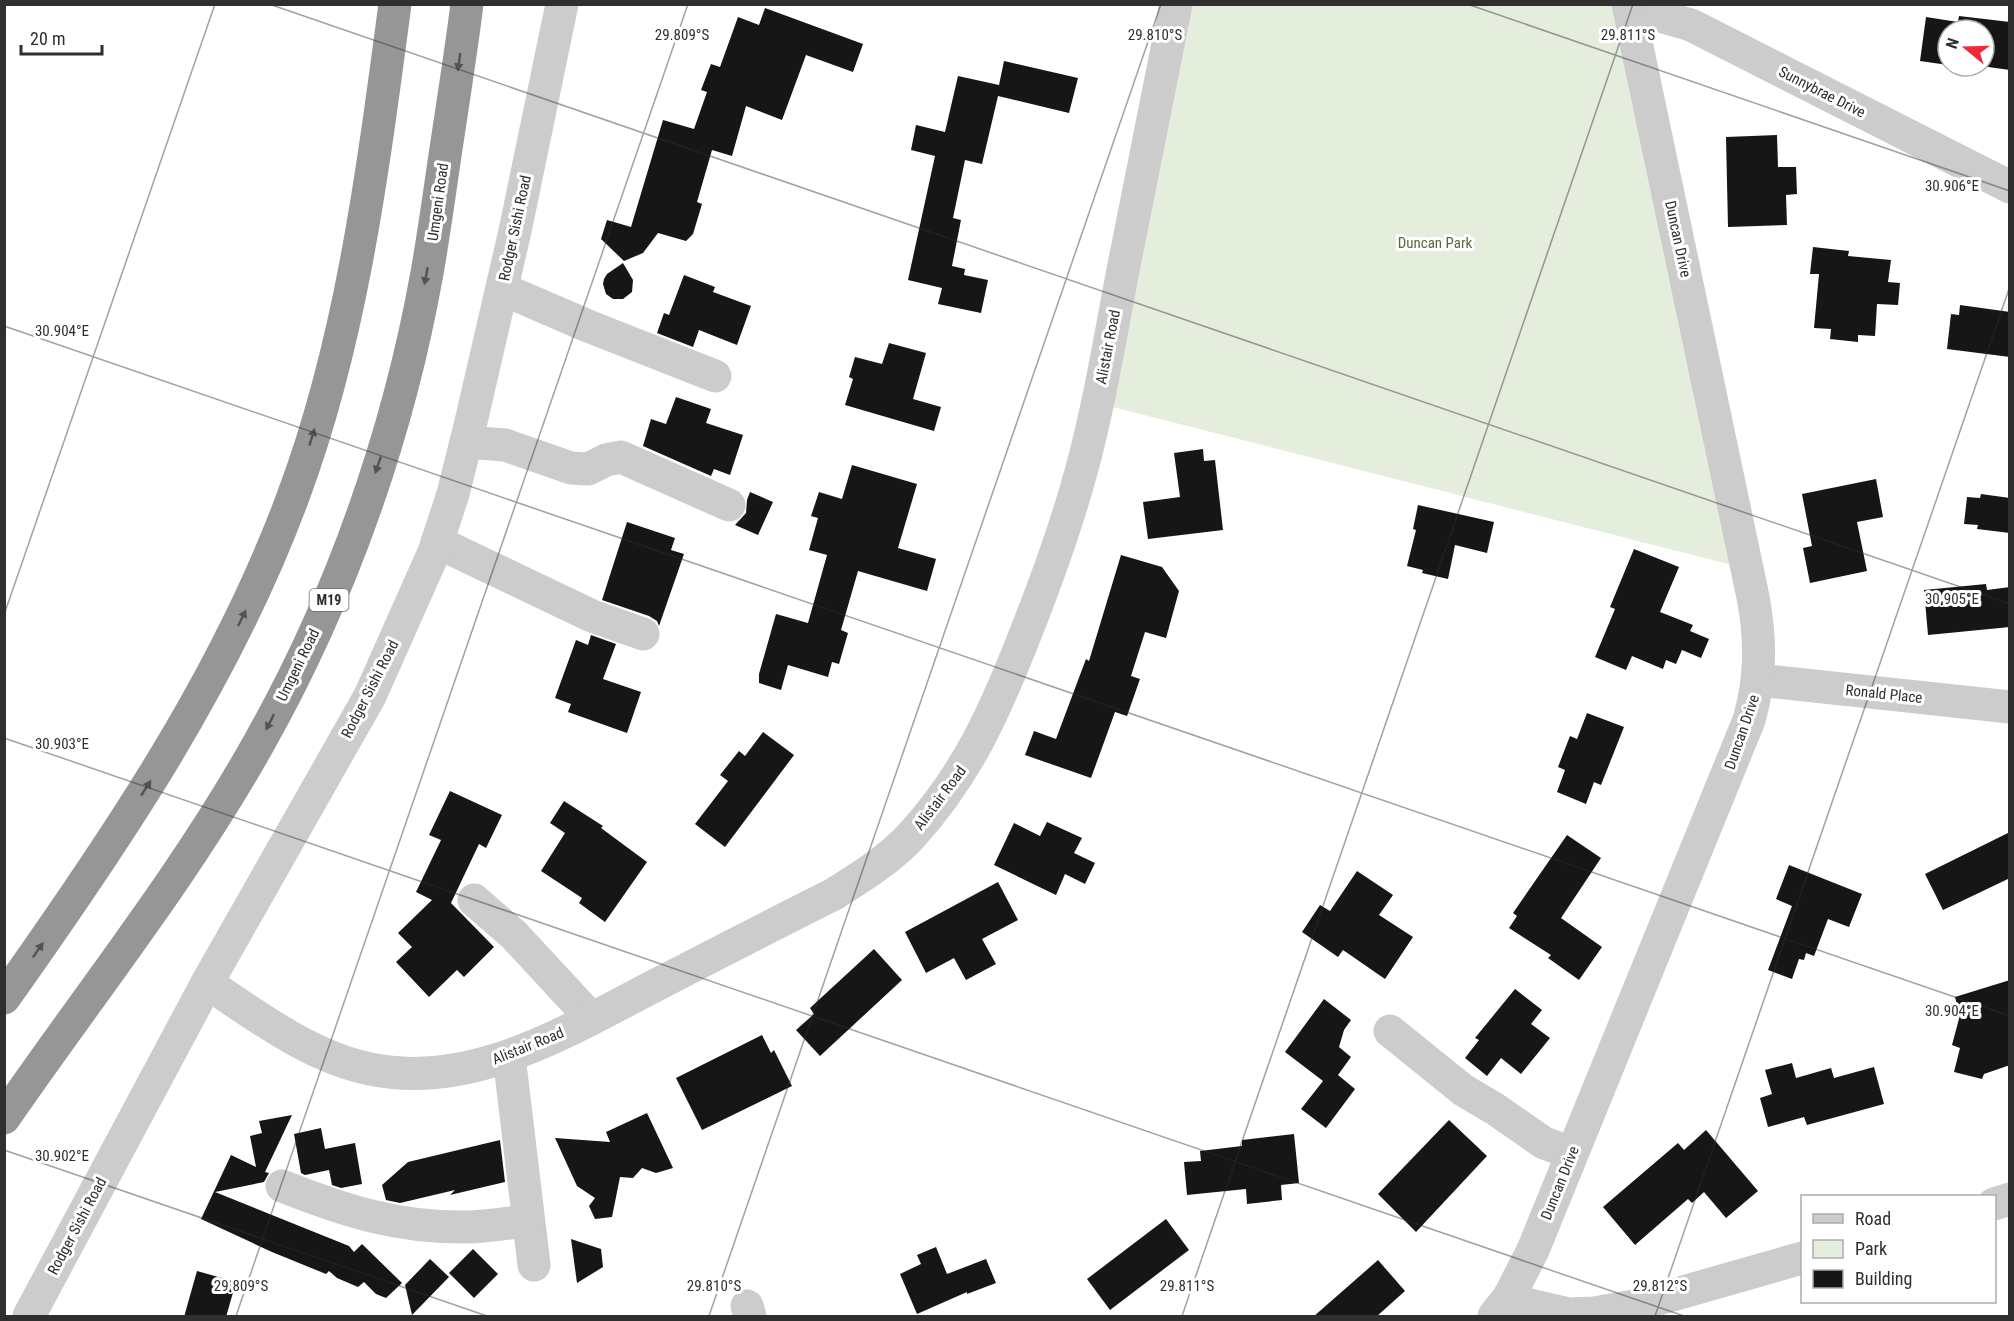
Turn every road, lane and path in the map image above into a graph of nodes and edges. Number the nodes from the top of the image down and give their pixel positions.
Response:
1 (395, 4) edge
2 (467, 4) edge
3 (562, 4) edge
4 (1176, 4) edge
5 (1629, 8) edge
6 (2010, 187) edge
7 (502, 289) junction
8 (715, 376) dead end
9 (466, 442) junction
10 (729, 505) dead end
11 (437, 542) junction
12 (643, 634) dead end
13 (1758, 680) junction
14 (2010, 707) edge
15 (474, 900) dead end
16 (207, 983) junction
17 (4, 998) edge
18 (591, 1018) junction
19 (1390, 1031) dead end
20 (509, 1056) junction
21 (4, 1121) edge
22 (1572, 1153) junction
23 (282, 1186) dead end
24 (527, 1221) junction
25 (1801, 1259) edge
26 (534, 1265) dead end
27 (1501, 1307) edge
28 (29, 1317) edge

17 -> 1 highway
2 -> 21 highway, Umgeni Road / M19
3 - 7 street, Rodger Sishi Road
4 - 18 street, Alistair Road
5 - 6 street, Sunnybrae Drive
5 - 13 street, Duncan Drive
7 - 8 street
7 - 9 street, Rodger Sishi Road
9 - 10 street
9 - 11 street, Rodger Sishi Road
11 - 12 street
11 - 16 street, Rodger Sishi Road
13 - 14 street, Ronald Place
13 - 22 street, Duncan Drive
15 - 18 street
16 - 20 street, Alistair Road
16 - 28 street, Rodger Sishi Road
18 - 20 street, Alistair Road
19 - 22 street
20 - 24 street
22 - 27 street, Duncan Drive
23 - 24 street
24 - 26 street
25 - 27 street

